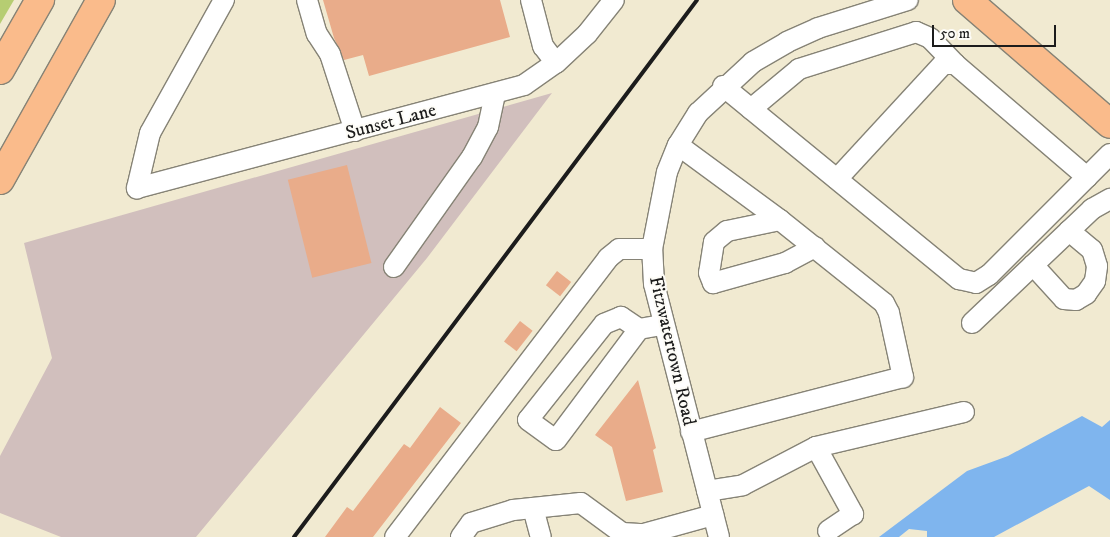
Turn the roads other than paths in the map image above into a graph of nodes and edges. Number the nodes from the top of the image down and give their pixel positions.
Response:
1 (40, 0) edge
2 (101, 0) edge
3 (224, 0) edge
4 (307, 0) edge
5 (531, 0) edge
6 (614, 0) edge
7 (908, 0) edge
8 (967, 0) edge
9 (556, 63) junction
10 (956, 64) junction
11 (0, 70) edge
12 (724, 86) junction
13 (495, 95) junction
14 (751, 108) junction
15 (1110, 124) edge
16 (355, 131) junction
17 (678, 145) junction
18 (1110, 154) edge
19 (1087, 176) junction
20 (837, 179) junction
21 (0, 180) edge
22 (1110, 200) edge
23 (780, 220) junction
24 (1069, 231) junction
25 (815, 247) junction
26 (652, 249) junction
27 (1033, 264) junction
28 (394, 267) dead end
29 (972, 323) dead end
30 (662, 325) junction
31 (639, 329) junction
32 (964, 412) dead end
33 (691, 432) junction
34 (816, 447) junction
35 (707, 491) junction
36 (533, 508) junction
37 (713, 515) junction
38 (828, 531) dead end
39 (621, 535) edge
40 (395, 537) edge
41 (461, 537) edge
42 (541, 537) edge
43 (719, 537) edge

1 - 11 highway
2 - 21 highway
3 - 16 street, Sunset Lane
4 - 16 street
5 - 9 street
6 - 9 street, Sunset Lane
7 - 12 street, Fitzwatertown Road
8 - 15 highway
9 - 13 street, Sunset Lane
10 - 14 street
10 - 19 street
10 - 20 street
12 - 14 street
12 - 17 street, Fitzwatertown Road
13 - 16 street, Sunset Lane
13 - 28 street
14 - 20 street
17 - 23 street
17 - 26 street, Fitzwatertown Road
18 - 19 street
19 - 20 street
22 - 24 street
23 - 25 street
23 - 25 street
24 - 27 street
24 - 27 street
25 - 33 street
26 - 30 street, Fitzwatertown Road
26 - 40 street
27 - 29 street
30 - 31 street
30 - 33 street, Fitzwatertown Road
31 - 31 street
32 - 34 street
33 - 35 street, Fitzwatertown Road
34 - 35 street
34 - 38 street
35 - 37 street, Fitzwatertown Road
36 - 39 street
36 - 41 street
36 - 42 street
37 - 39 street
37 - 43 street, Fitzwatertown Road

